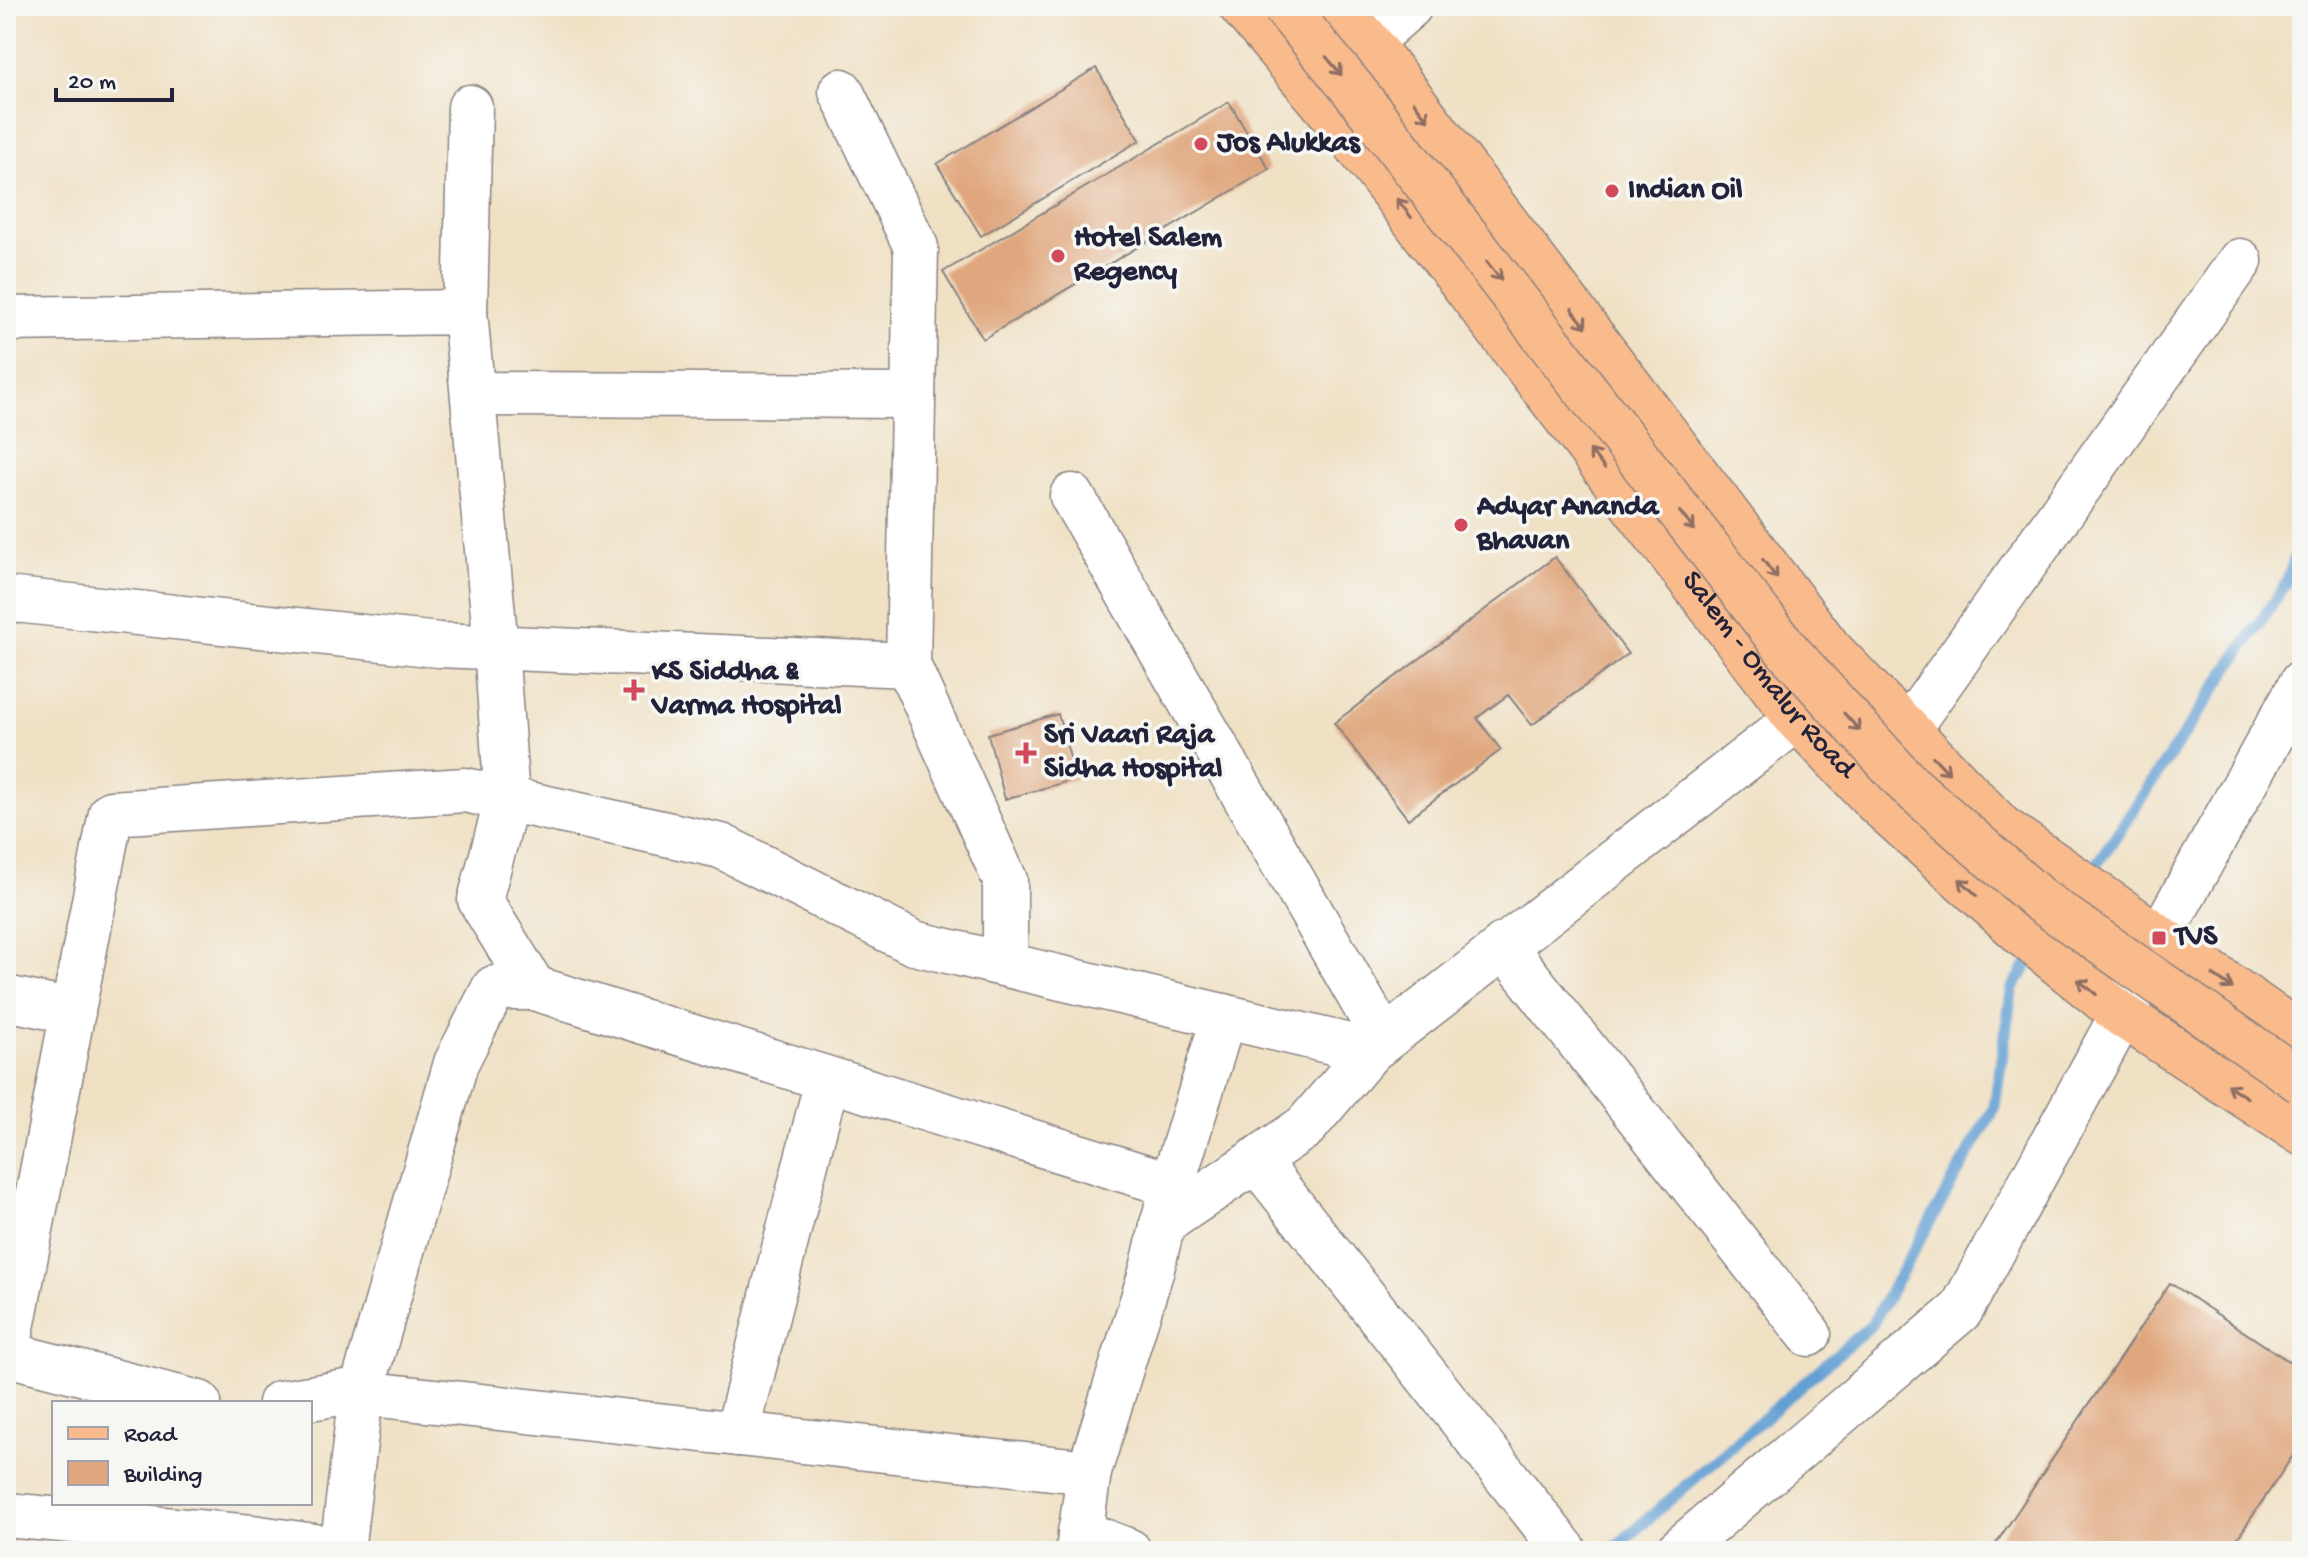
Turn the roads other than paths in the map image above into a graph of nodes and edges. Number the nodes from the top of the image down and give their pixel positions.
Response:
1 (1241, 6) edge
2 (1284, 6) edge
3 (1338, 6) edge
4 (1410, 6) edge
5 (1369, 42) junction
6 (841, 91) dead end
7 (470, 107) dead end
8 (2240, 261) dead end
9 (465, 312) junction
10 (6, 319) edge
11 (473, 394) junction
12 (913, 396) junction
13 (1072, 496) dead end
14 (6, 599) edge
15 (496, 647) junction
16 (908, 665) junction
17 (2302, 682) edge
18 (1797, 719) junction
19 (1907, 730) junction
20 (507, 799) junction
21 (2159, 938) junction
22 (1503, 945) junction
23 (1005, 964) junction
24 (534, 988) junction
25 (6, 998) edge
26 (73, 1012) junction
27 (2122, 1015) junction
28 (1224, 1016) junction
29 (2302, 1036) edge
30 (1377, 1045) junction
31 (827, 1080) junction
32 (2302, 1082) edge
33 (2302, 1133) edge
34 (1256, 1160) junction
35 (1167, 1204) junction
36 (16, 1254) edge
37 (1809, 1334) dead end
38 (6, 1357) edge
39 (361, 1393) junction
40 (191, 1401) edge
41 (292, 1401) edge
42 (737, 1434) junction
43 (1089, 1472) junction
44 (6, 1515) edge
45 (1079, 1542) edge
46 (342, 1551) edge
47 (1129, 1551) edge
48 (1565, 1551) edge
49 (1678, 1551) edge

18 -> 1 main road, Salem - Omalur Road
2 -> 32 main road, bridge
3 - 5 main road
4 - 5 street
5 -> 19 main road
6 - 12 street
7 - 9 street
8 - 19 street
9 - 10 street
9 - 11 street
11 - 12 street
11 - 15 street
12 - 16 street
13 - 30 street
14 - 15 street
15 - 16 street
15 - 20 street
16 - 23 street
17 - 21 street
18 - 22 street
27 -> 18 main road, Salem - Omalur Road
19 -> 21 main road
20 - 23 street
20 - 24 street
20 - 26 street
21 - 27 street
21 -> 29 main road
22 - 30 street
22 - 37 street
23 - 28 street
24 - 31 street
24 - 39 street
25 - 26 street
26 - 36 street
33 -> 27 main road, Salem - Omalur Road
27 - 49 street
28 - 30 street
28 - 35 street
30 - 34 street
31 - 35 street
31 - 42 street
34 - 35 street
34 - 48 street
35 - 43 street
36 - 38 street
38 - 40 street
39 - 41 street
39 - 42 street
39 - 46 street
42 - 43 street
43 - 45 street
44 - 46 street
45 - 47 street

